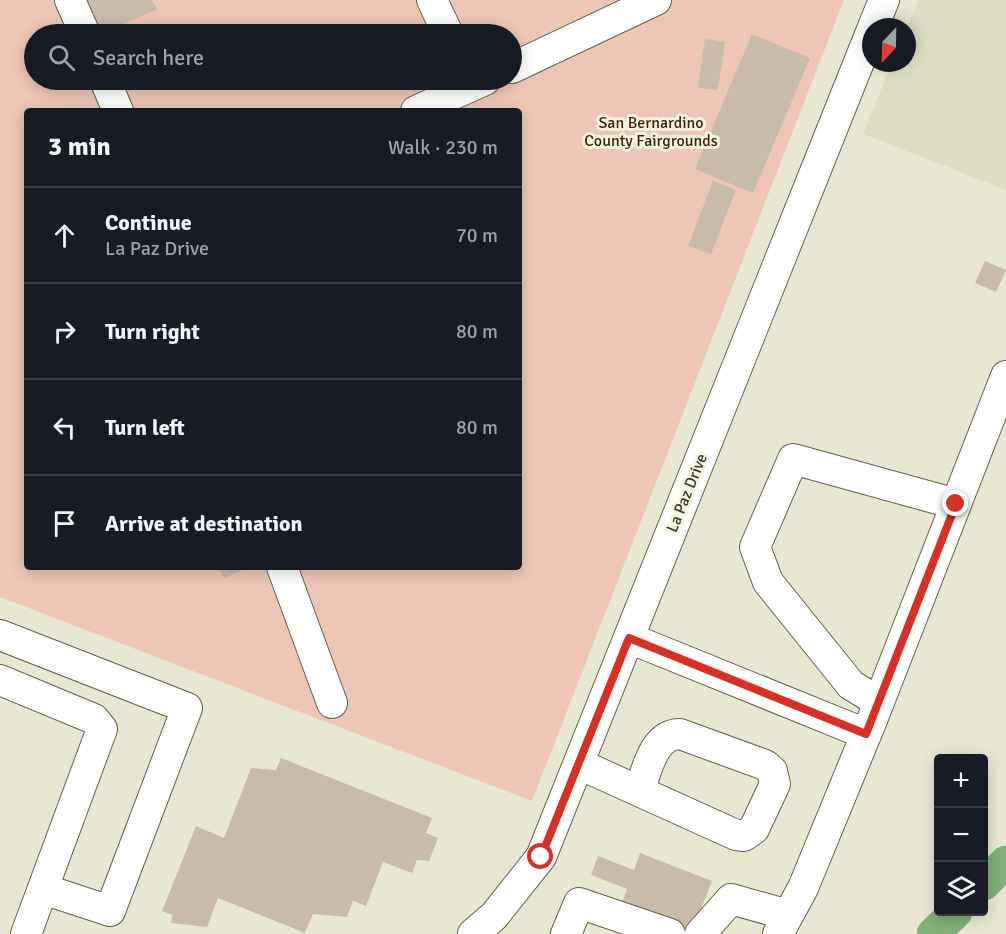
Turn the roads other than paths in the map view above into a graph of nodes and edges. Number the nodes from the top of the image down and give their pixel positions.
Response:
1 (70, 0) edge
2 (432, 0) edge
3 (656, 0) edge
4 (884, 0) edge
5 (877, 18) edge
6 (81, 24) edge
7 (443, 24) edge
8 (862, 56) edge
9 (522, 63) edge
10 (109, 90) edge
11 (459, 90) edge
12 (117, 108) edge
13 (422, 108) edge
14 (1004, 388) edge
15 (956, 504) junction
16 (283, 570) edge
17 (0, 635) edge
18 (629, 638) junction
19 (0, 680) edge
20 (125, 684) junction
21 (879, 702) junction
22 (332, 703) dead end
23 (102, 729) junction
24 (866, 734) junction
25 (579, 764) junction
26 (639, 791) dead end
27 (1006, 862) edge
28 (988, 880) edge
29 (43, 889) junction
30 (952, 916) edge
31 (783, 924) edge
32 (26, 934) edge
33 (473, 934) edge
34 (566, 934) edge
35 (670, 934) edge
36 (700, 934) edge
37 (933, 934) edge

1 - 6 street
2 - 7 street
3 - 9 street
4 - 5 street
8 - 18 street, La Paz Drive
10 - 12 street
11 - 13 street
14 - 15 street
15 - 21 street
15 - 21 street
16 - 22 street
17 - 20 street
18 - 24 street
18 - 25 street, La Paz Drive
19 - 23 street
20 - 23 street
20 - 29 street
21 - 24 street
23 - 29 street
24 - 31 street
25 - 26 street
25 - 33 street, La Paz Drive
27 - 28 highway
29 - 32 street
30 - 37 highway
31 - 36 street
34 - 35 street

